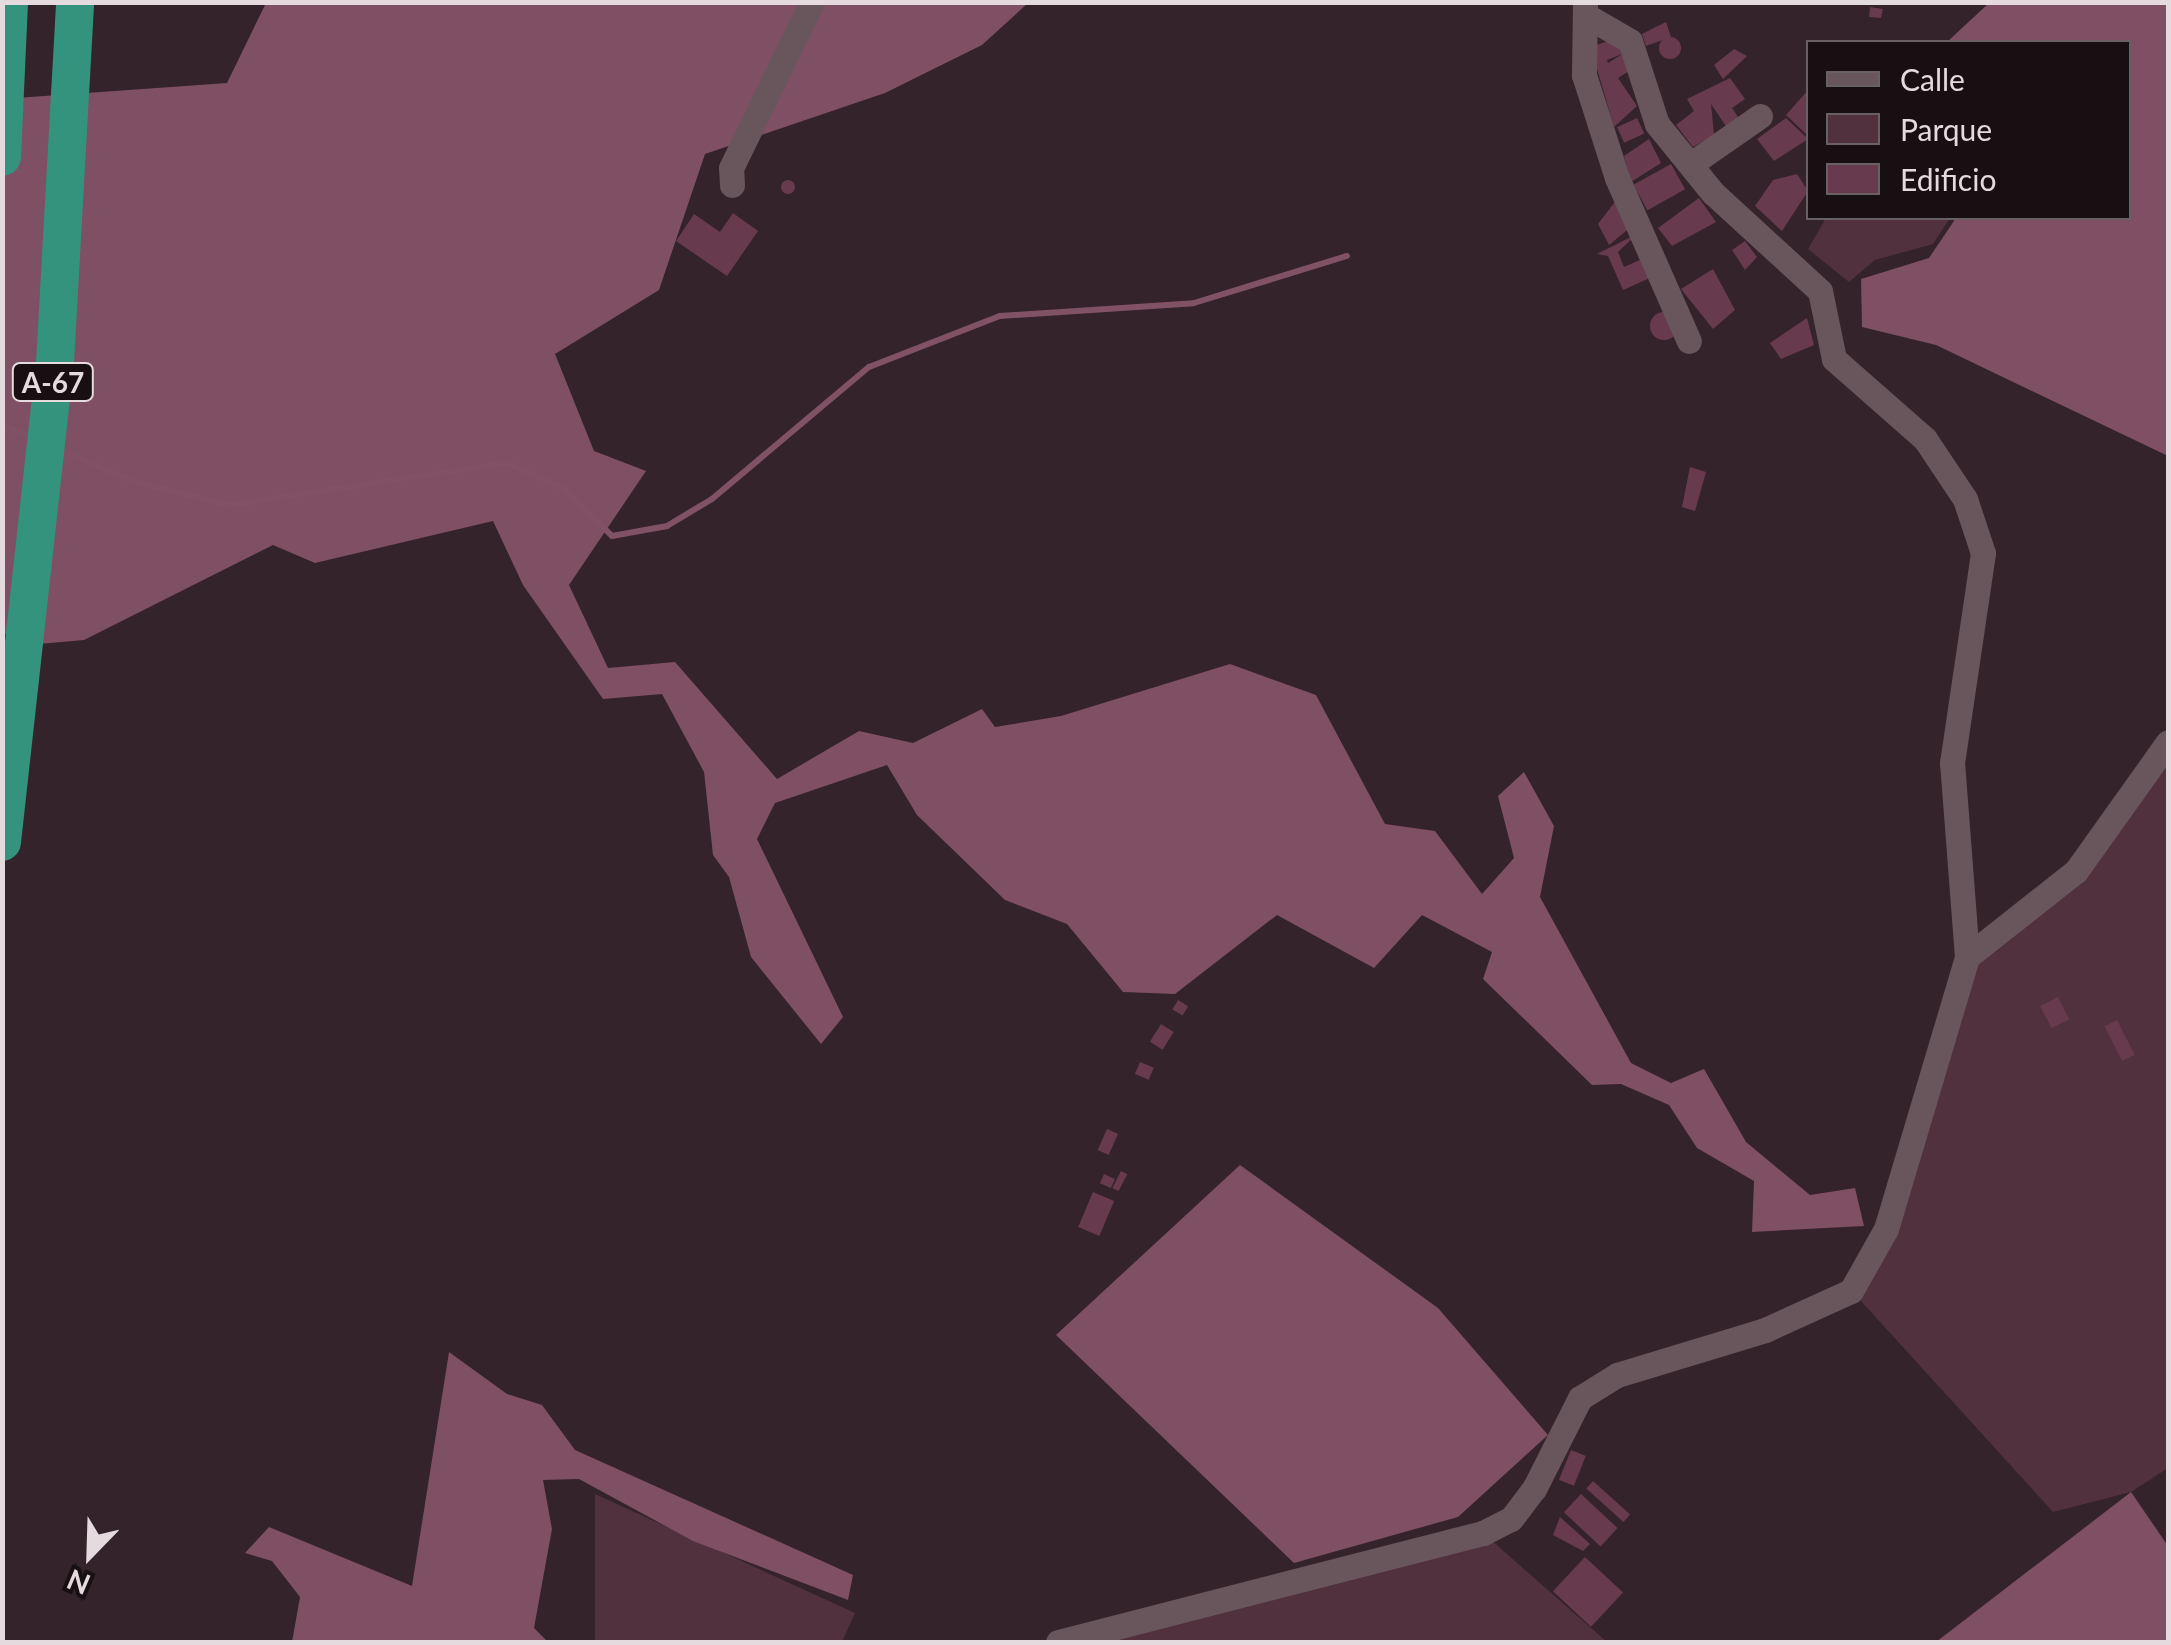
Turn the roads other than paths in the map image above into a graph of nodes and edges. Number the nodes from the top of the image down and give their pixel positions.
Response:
1 (9, 2) edge
2 (75, 2) edge
3 (812, 2) edge
4 (1595, 10) edge
5 (1760, 116) dead end
6 (2, 157) edge
7 (1691, 164) junction
8 (732, 185) dead end
9 (1689, 341) dead end
10 (2168, 742) edge
11 (2, 842) edge
12 (1967, 957) junction
13 (1058, 1642) edge

1 - 6 highway
2 - 11 highway, A-67
3 - 8 street
4 - 7 street
4 - 9 street
5 - 7 street
7 - 12 street
10 - 12 street
12 - 13 street

